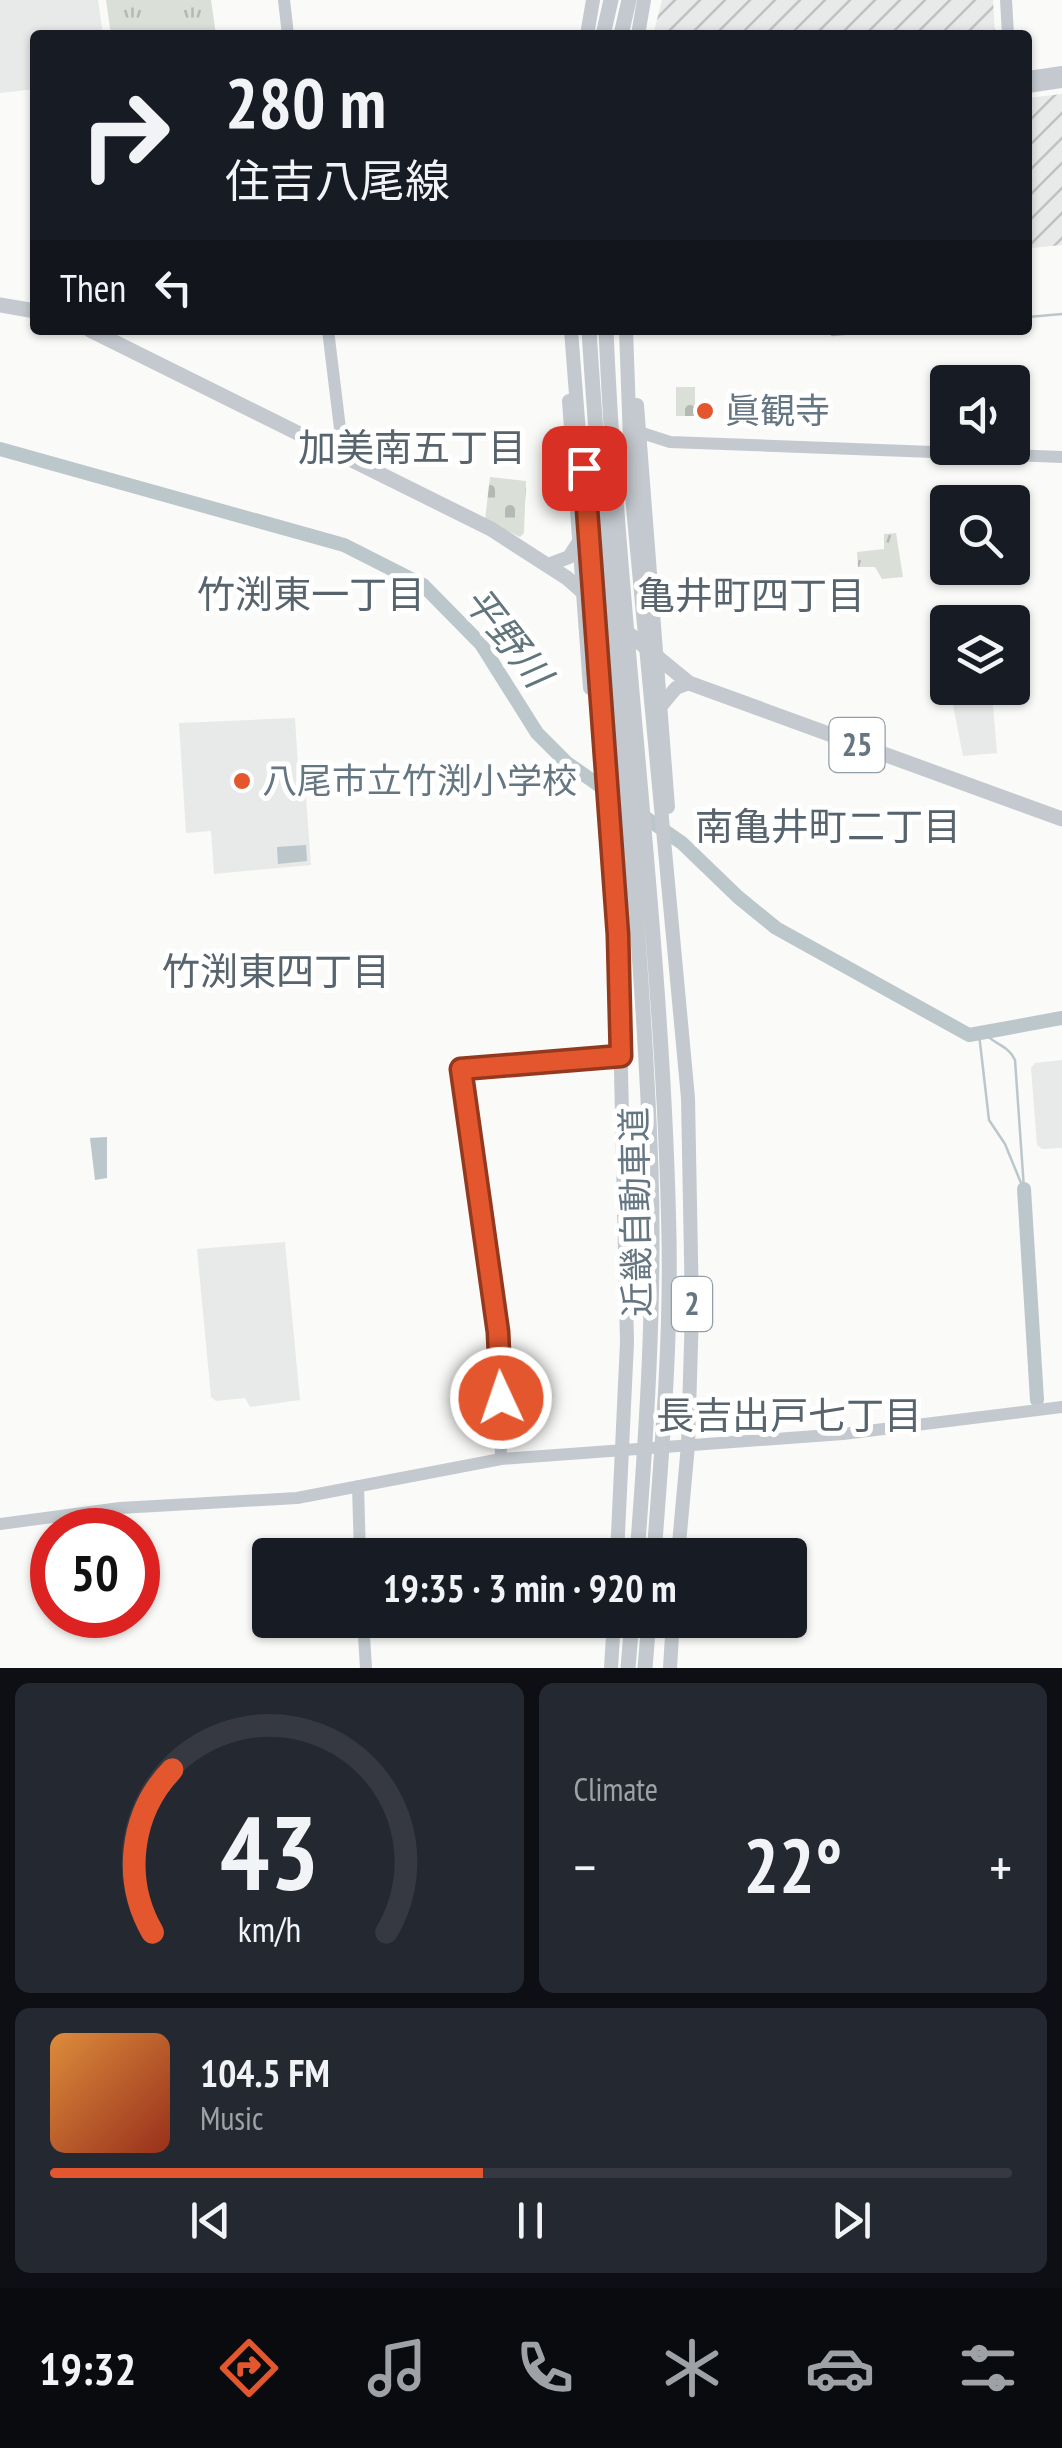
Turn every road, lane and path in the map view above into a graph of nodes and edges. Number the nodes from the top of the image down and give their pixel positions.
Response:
1 (284, 0) edge
2 (593, 0) edge
3 (611, 0) edge
4 (629, 0) edge
5 (644, 0) edge
6 (1006, 0) edge
7 (287, 30) edge
8 (588, 30) edge
9 (605, 30) edge
10 (621, 30) edge
11 (639, 30) edge
12 (1008, 30) edge
13 (1062, 72) edge
14 (1032, 76) edge
15 (1062, 82) edge
16 (1032, 86) edge
17 (0, 305) edge
18 (30, 310) edge
19 (100, 335) edge
20 (329, 335) edge
21 (572, 335) edge
22 (588, 335) edge
23 (606, 335) edge
24 (627, 335) edge
25 (629, 335) edge
26 (575, 366) junction
27 (639, 432) junction
28 (338, 452) junction
29 (1062, 458) edge
30 (578, 542) junction
31 (548, 565) junction
32 (650, 568) junction
33 (582, 590) junction
34 (618, 624) junction
35 (658, 660) junction
36 (588, 670) junction
37 (690, 683) junction
38 (662, 706) junction
39 (1062, 818) edge
40 (664, 858) junction
41 (619, 988) junction
42 (621, 1056) junction
43 (1062, 1407) edge
44 (688, 1445) junction
45 (622, 1450) junction
46 (501, 1459) junction
47 (358, 1486) junction
48 (0, 1524) edge
49 (360, 1538) edge
50 (618, 1538) edge
51 (638, 1538) edge
52 (655, 1538) edge
53 (680, 1538) edge
54 (364, 1638) edge
55 (612, 1638) edge
56 (631, 1638) edge
57 (647, 1638) edge
58 (672, 1638) edge
59 (609, 1665) edge
60 (366, 1668) edge
61 (630, 1668) edge
62 (645, 1668) edge
63 (670, 1668) edge

1 - 7 street
2 - 8 main road
3 - 9 highway
4 - 10 highway
5 - 11 main road
6 - 12 street
13 - 14 street
15 - 16 street
17 - 18 highway
19 - 28 highway, 25
20 - 28 street
21 - 26 main road, 2
22 - 51 highway, 近畿自動車道
23 - 52 highway, 近畿自動車道
24 - 40 main road, 2
25 - 27 main road, 2
26 - 30 main road
26 - 41 main road, 2
27 - 29 street
27 - 32 main road, 2
28 - 31 highway, 25
30 - 31 main road
30 - 33 main road
31 - 33 highway, 25
32 - 34 main road
32 - 35 main road, 2
33 - 34 highway, 25
33 - 36 main road
34 - 35 highway, 25
34 - 36 main road
35 - 37 highway, 25
35 - 38 main road, 2
36 - 41 main road
37 - 38 main road
37 - 39 highway, 25
38 - 40 main road, 2
40 - 44 main road, 2
41 - 42 main road, 2
42 - 45 main road, 2
42 - 46 street
43 - 44 street
44 - 45 street
44 - 53 main road, 2
45 - 46 street
45 - 50 main road, 2
46 - 47 street
47 - 48 street
47 - 49 street
54 - 60 street
55 - 59 main road
56 - 61 highway
57 - 62 highway
58 - 63 main road
59 - 61 street

